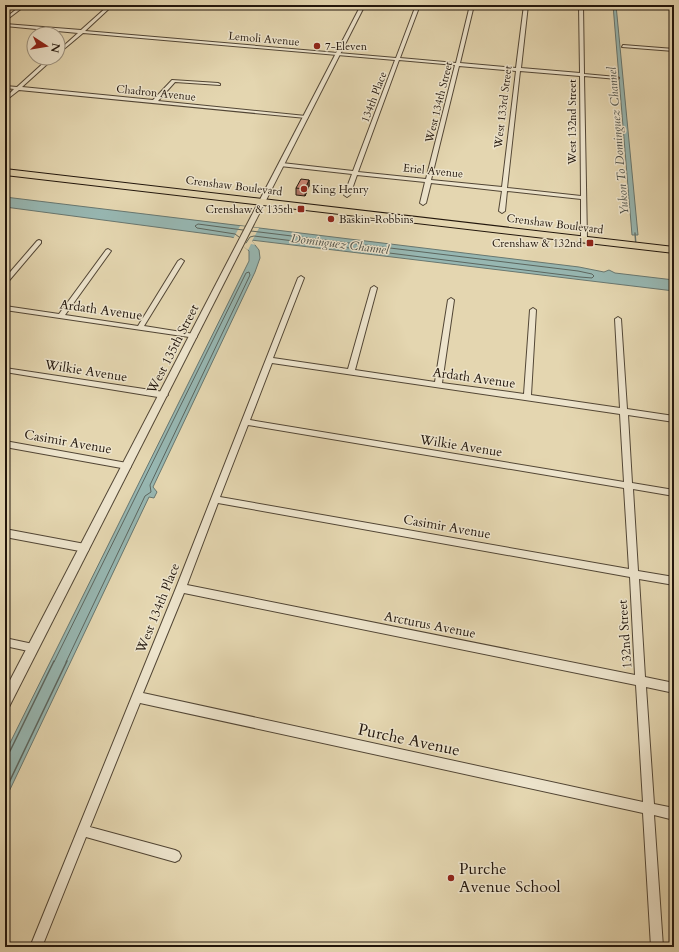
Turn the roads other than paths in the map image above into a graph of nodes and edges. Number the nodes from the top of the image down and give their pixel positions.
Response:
1 (24, 5) edge
2 (111, 5) edge
3 (362, 5) edge
4 (418, 5) edge
5 (472, 5) edge
6 (526, 5) edge
7 (581, 5) edge
8 (5, 20) edge
9 (5, 24) edge
10 (81, 32) junction
11 (66, 45) edge
12 (623, 46) dead end
13 (674, 50) edge
14 (338, 54) junction
15 (398, 60) junction
16 (458, 64) junction
17 (43, 66) edge
18 (519, 70) junction
19 (582, 75) junction
20 (616, 78) dead end
21 (218, 84) dead end
22 (5, 87) edge
23 (18, 88) junction
24 (5, 100) edge
25 (154, 102) junction
26 (306, 117) junction
27 (282, 165) junction
28 (5, 166) edge
29 (5, 172) edge
30 (355, 172) junction
31 (53, 174) junction
32 (430, 181) junction
33 (504, 189) junction
34 (347, 195) dead end
35 (264, 198) junction
36 (583, 198) junction
37 (423, 203) dead end
38 (502, 211) dead end
39 (583, 236) junction
40 (39, 242) dead end
41 (641, 243) junction
42 (674, 243) edge
43 (674, 250) edge
44 (108, 252) dead end
45 (181, 261) dead end
46 (301, 278) dead end
47 (5, 282) edge
48 (374, 288) dead end
49 (451, 300) dead end
50 (5, 308) edge
51 (533, 310) dead end
52 (62, 316) junction
53 (618, 320) dead end
54 (140, 328) junction
55 (194, 336) junction
56 (270, 360) junction
57 (5, 370) edge
58 (350, 372) junction
59 (438, 384) junction
60 (164, 396) junction
61 (527, 398) junction
62 (624, 412) junction
63 (674, 419) edge
64 (245, 422) junction
65 (5, 444) edge
66 (127, 466) junction
67 (628, 486) junction
68 (674, 493) edge
69 (215, 499) junction
70 (5, 533) edge
71 (85, 548) junction
72 (634, 574) junction
73 (674, 581) edge
74 (181, 588) junction
75 (5, 642) edge
76 (33, 648) junction
77 (641, 681) junction
78 (674, 688) edge
79 (137, 697) junction
80 (5, 703) edge
81 (649, 809) junction
82 (674, 814) edge
83 (83, 831) junction
84 (175, 856) dead end
85 (36, 947) edge
86 (658, 947) edge

1 - 8 street
2 - 10 street
3 - 14 street, West 135th Street
4 - 15 street, 134th Place
5 - 16 street, West 134th Street
6 - 18 street, West 133rd Street
7 - 19 street, West 132nd Street
9 - 10 street, Lemoli Avenue
10 - 11 street
10 - 14 street, Lemoli Avenue
12 - 13 street
14 - 15 street, Lemoli Avenue
14 - 26 street, West 135th Street
15 - 16 street, Lemoli Avenue
15 - 30 street, 134th Place
16 - 18 street, Lemoli Avenue
16 - 32 street, West 134th Street
17 - 23 street
18 - 19 street, Lemoli Avenue
18 - 33 street, West 133rd Street
19 - 20 street, Lemoli Avenue
19 - 36 street, West 132nd Street
21 - 25 street
22 - 23 street, Chadron Avenue
23 - 24 street
23 - 25 street, Chadron Avenue
25 - 26 street, Chadron Avenue
26 - 27 street, West 135th Street
27 - 30 street, Eriel Avenue
27 - 35 street, West 135th Street
28 - 31 main road, Crenshaw Boulevard
29 - 31 main road, Crenshaw Boulevard
30 - 32 street, Eriel Avenue
30 - 34 street, 134th Place
31 - 35 main road, Crenshaw Boulevard
32 - 33 street, Eriel Avenue
32 - 37 street, West 134th Street
33 - 36 street, Eriel Avenue
33 - 38 street, West 133rd Street
35 - 39 main road, Crenshaw Boulevard
35 - 55 street, West 135th Street
36 - 39 street, West 132nd Street
39 - 41 main road, Crenshaw Boulevard
40 - 47 street
41 - 42 main road, Crenshaw Boulevard
41 - 43 main road, Crenshaw Boulevard
44 - 52 street
45 - 54 street
46 - 56 street, West 134th Place
48 - 58 street
49 - 59 street
50 - 52 street, Ardath Avenue
51 - 61 street
52 - 54 street, Ardath Avenue
53 - 62 street, 132nd Street
54 - 55 street, Ardath Avenue
55 - 60 street, West 135th Street
56 - 58 street, Ardath Avenue
56 - 64 street, West 134th Place
57 - 60 street, Wilkie Avenue
58 - 59 street, Ardath Avenue
59 - 61 street, Ardath Avenue
60 - 66 street, West 135th Street
61 - 62 street, Ardath Avenue
62 - 63 street, Ardath Avenue
62 - 67 street, 132nd Street
64 - 67 street, Wilkie Avenue
64 - 69 street, West 134th Place
65 - 66 street, Casimir Avenue
66 - 71 street, West 135th Street
67 - 68 street, Wilkie Avenue
67 - 72 street, 132nd Street
69 - 72 street, Casimir Avenue
69 - 74 street, West 134th Place
70 - 71 street
71 - 76 street, West 135th Street
72 - 73 street, Casimir Avenue
72 - 77 street, 132nd Street
74 - 77 street, Arcturus Avenue
74 - 79 street, West 134th Place
75 - 76 street
76 - 80 street, West 135th Street
77 - 78 street, Arcturus Avenue
77 - 81 street, 132nd Street
79 - 81 street, Purche Avenue
79 - 83 street, West 134th Place
81 - 82 street, Purche Avenue
81 - 86 street, 132nd Street
83 - 84 street
83 - 85 street, West 134th Place

